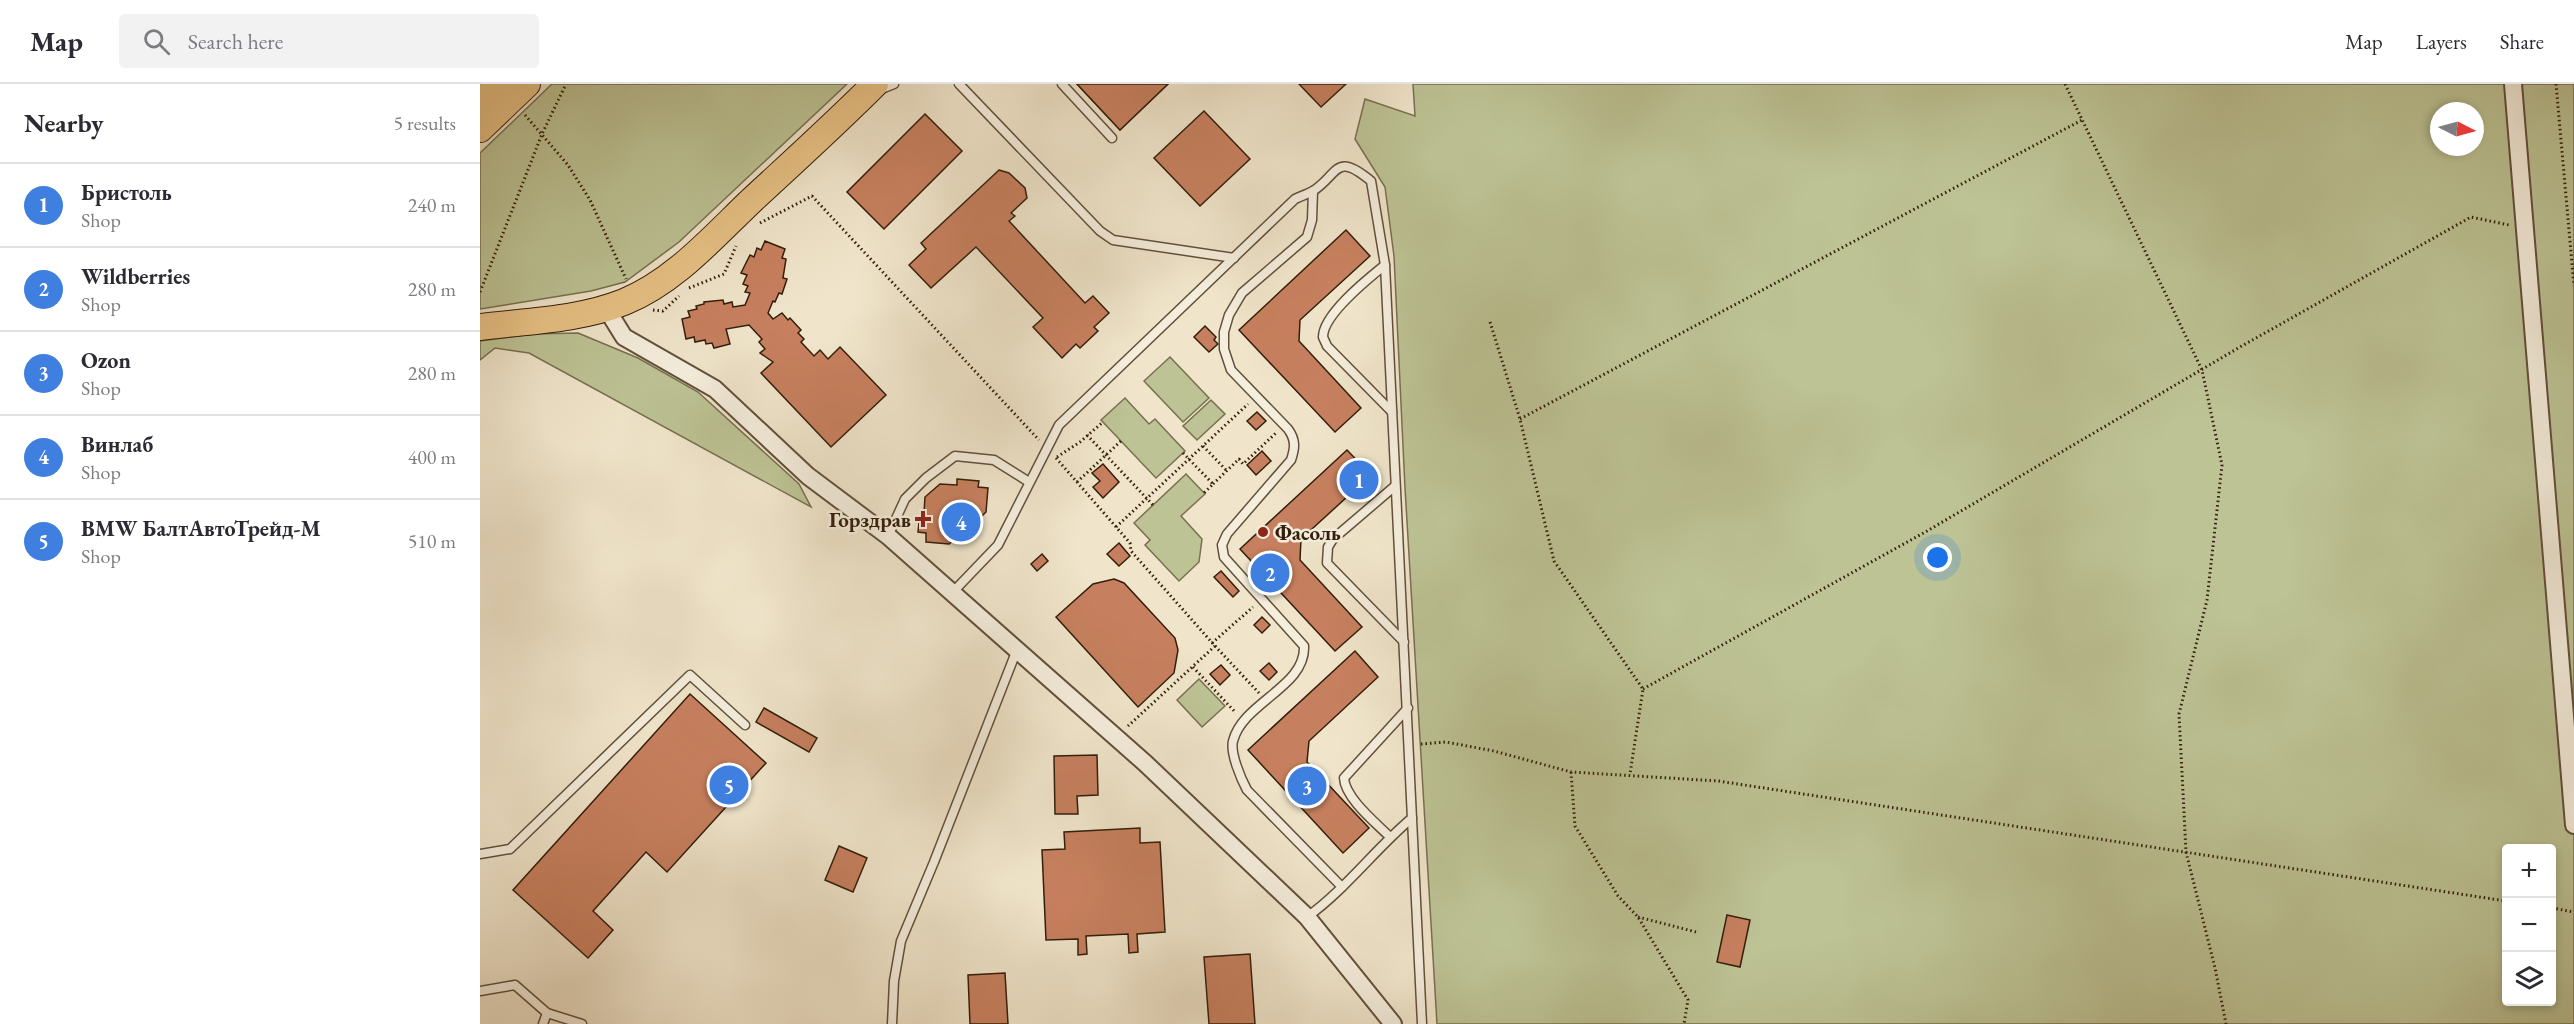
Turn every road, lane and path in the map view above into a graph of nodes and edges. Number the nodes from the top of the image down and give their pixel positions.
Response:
1 (499, 84) edge
2 (527, 84) edge
3 (566, 84) edge
4 (894, 84) edge
5 (959, 84) edge
6 (1062, 84) edge
7 (2065, 84) edge
8 (2513, 84) edge
9 (2556, 84) edge
10 (868, 91) edge
11 (480, 103) edge
12 (523, 112) dead end
13 (2082, 120) junction
14 (480, 129) edge
15 (542, 134) junction
16 (1112, 138) dead end
17 (1313, 191) junction
18 (2525, 229) junction
19 (751, 230) dead end
20 (737, 245) dead end
21 (1234, 258) junction
22 (1385, 265) junction
23 (629, 286) dead end
24 (2574, 286) edge
25 (687, 289) dead end
26 (480, 292) edge
27 (681, 294) dead end
28 (648, 306) dead end
29 (606, 308) junction
30 (1490, 322) dead end
31 (480, 327) edge
32 (2202, 370) junction
33 (1256, 396) junction
34 (1392, 412) junction
35 (1520, 420) junction
36 (1103, 422) dead end
37 (1284, 425) junction
38 (1087, 435) junction
39 (1121, 441) dead end
40 (1203, 446) junction
41 (1047, 448) junction
42 (1183, 453) dead end
43 (1106, 455) junction
44 (1056, 458) junction
45 (1189, 459) junction
46 (1227, 471) junction
47 (1029, 482) junction
48 (1077, 482) junction
49 (1213, 484) junction
50 (1395, 486) junction
51 (1204, 492) dead end
52 (1147, 499) junction
53 (1153, 505) dead end
54 (1116, 527) junction
55 (888, 536) junction
56 (952, 593) junction
57 (1262, 599) junction
58 (1404, 642) junction
59 (1213, 645) junction
60 (1016, 652) junction
61 (1192, 667) junction
62 (1643, 689) junction
63 (1266, 700) junction
64 (1408, 708) junction
65 (1244, 721) junction
66 (745, 725) dead end
67 (1114, 736) junction
68 (1409, 745) junction
69 (1571, 772) junction
70 (1630, 774) junction
71 (1412, 818) junction
72 (2574, 825) edge
73 (1390, 837) junction
74 (2186, 852) junction
75 (480, 854) edge
76 (1342, 887) junction
77 (2502, 900) edge
78 (2556, 909) edge
79 (2574, 912) edge
80 (1307, 917) junction
81 (1638, 917) junction
82 (1696, 932) dead end
83 (480, 991) edge
84 (547, 1013) junction
85 (543, 1024) edge
86 (582, 1024) edge
87 (892, 1024) edge
88 (1393, 1024) edge
89 (1422, 1024) edge
90 (1684, 1024) edge
91 (2226, 1024) edge

1 - 11 main road
2 - 14 main road
3 - 15 path
4 - 10 lane
5 - 21 lane
6 - 16 lane
7 - 13 path
8 - 18 street
9 - 24 path
10 - 29 main road
12 - 15 path
13 - 32 path
13 - 35 path
15 - 23 path
15 - 26 path
17 - 21 lane
17 - 22 lane
17 - 33 lane
18 - 32 path
18 - 72 street
19 - 41 path
20 - 25 path
21 - 41 lane
22 - 34 lane
22 - 34 lane
27 - 28 path
29 - 31 main road
29 - 55 street
30 - 35 path
32 - 62 path
32 - 74 path
33 - 37 lane
33 - 40 path
34 - 50 lane
35 - 62 path
36 - 38 path
37 - 46 path
37 - 57 lane
38 - 43 path
38 - 44 path
39 - 43 path
40 - 45 path
40 - 46 path
41 - 44 path
41 - 47 lane
42 - 45 path
43 - 48 path
43 - 52 path
44 - 48 path
45 - 49 path
45 - 52 path
46 - 49 path
47 - 55 lane
47 - 56 lane
48 - 54 path
49 - 51 path
50 - 58 lane
50 - 58 lane
52 - 53 path
52 - 54 path
54 - 59 path
55 - 56 street
56 - 60 street
57 - 59 path
57 - 63 lane
58 - 64 lane
59 - 61 path
59 - 63 path
60 - 67 street
60 - 87 lane
61 - 65 path
61 - 67 path
62 - 70 path
63 - 65 lane
64 - 68 lane
64 - 73 lane
65 - 76 lane
66 - 75 lane
67 - 80 street
68 - 69 path
68 - 71 lane
69 - 70 path
69 - 81 path
70 - 74 path
71 - 73 lane
71 - 89 lane
73 - 76 lane
74 - 77 path
74 - 91 path
76 - 80 lane
78 - 79 path
80 - 88 street
81 - 82 path
81 - 90 path
83 - 84 lane
84 - 85 lane
84 - 86 lane

